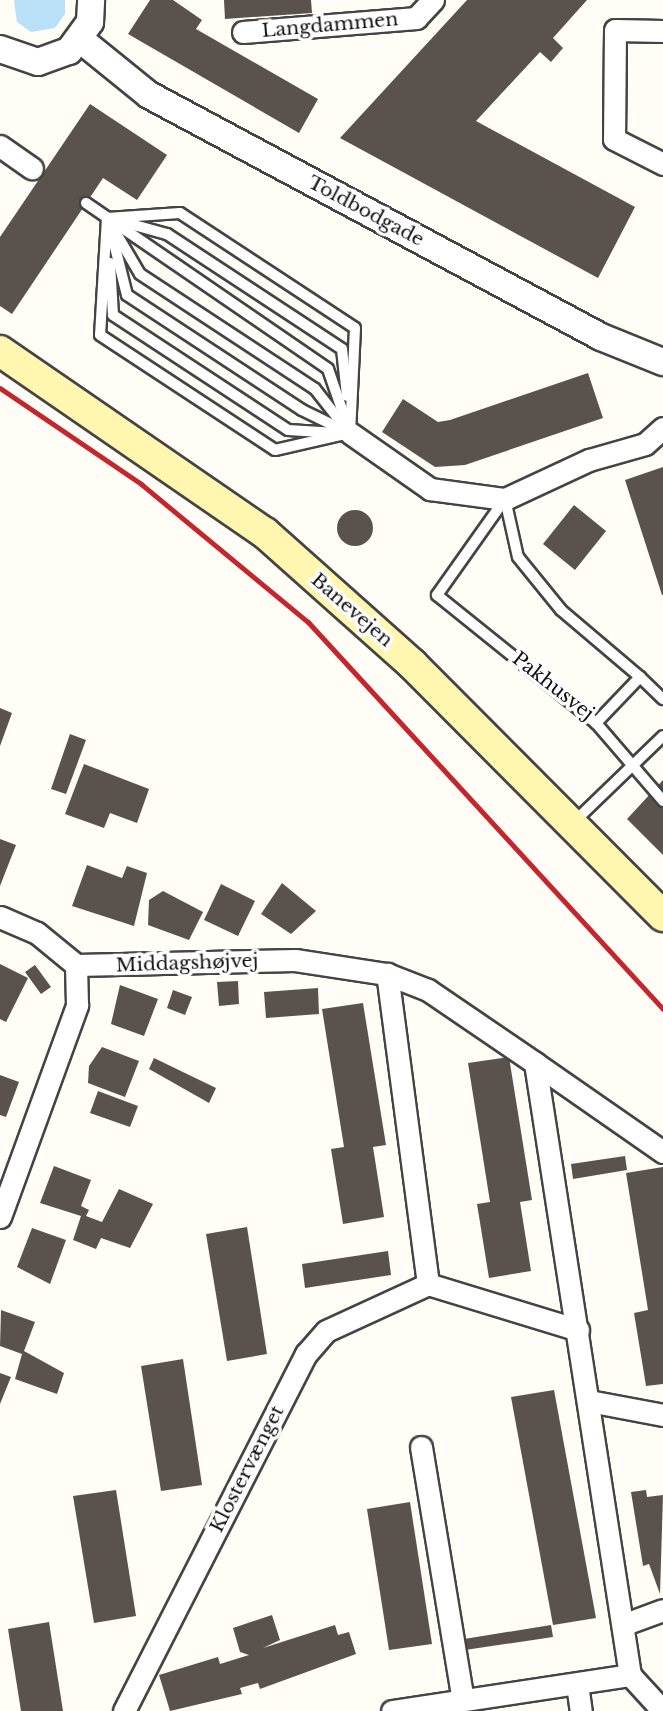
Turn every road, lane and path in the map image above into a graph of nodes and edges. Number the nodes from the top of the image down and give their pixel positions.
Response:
1 (91, 0) edge
2 (433, 0) edge
3 (663, 31) edge
4 (243, 32) dead end
5 (81, 40) junction
6 (0, 48) edge
7 (5, 150) edge
8 (663, 164) edge
9 (37, 171) dead end
10 (86, 203) dead end
11 (107, 218) junction
12 (0, 351) edge
13 (663, 363) edge
14 (663, 382) edge
15 (663, 428) edge
16 (350, 433) junction
17 (505, 499) junction
18 (640, 677) junction
19 (663, 699) edge
20 (596, 723) junction
21 (663, 736) edge
22 (634, 767) junction
23 (663, 801) edge
24 (575, 821) junction
25 (0, 916) edge
26 (663, 916) edge
27 (76, 965) junction
28 (387, 974) junction
29 (534, 1063) junction
30 (663, 1152) edge
31 (0, 1217) edge
32 (428, 1284) junction
33 (578, 1330) junction
34 (589, 1401) junction
35 (663, 1415) edge
36 (421, 1447) dead end
37 (663, 1611) edge
38 (625, 1623) junction
39 (630, 1675) junction
40 (577, 1685) junction
41 (463, 1700) junction
42 (427, 1708) edge
43 (124, 1711) edge
44 (392, 1711) edge
45 (581, 1711) edge
46 (663, 1711) edge

1 - 5 street
2 - 4 street, Langdammen
3 - 8 street
5 - 6 street
5 - 13 street, Toldbodgade
7 - 9 street
10 - 11 lane
11 - 16 lane
11 - 16 lane
11 - 16 lane
11 - 16 lane
11 - 16 lane
11 - 16 lane
11 - 16 lane
12 - 24 main road, Banevejen
13 - 14 street
15 - 17 street, Pakhusvej
16 - 17 street
17 - 18 lane
17 - 20 lane, Pakhusvej
18 - 19 lane
18 - 20 lane, Pakhusvej
20 - 22 lane
21 - 22 lane
22 - 23 lane
22 - 24 lane
24 - 26 main road, Banevejen
25 - 27 street
27 - 28 street, Middagshøjvej
27 - 31 street
28 - 29 street
28 - 32 street
29 - 30 street
29 - 33 street
32 - 33 street
32 - 43 street, Klostervænget
33 - 34 street
34 - 35 street
34 - 38 street
36 - 41 street
37 - 38 street
38 - 39 street
39 - 40 street
39 - 46 street
40 - 41 street
40 - 45 street
41 - 42 street
42 - 44 street

